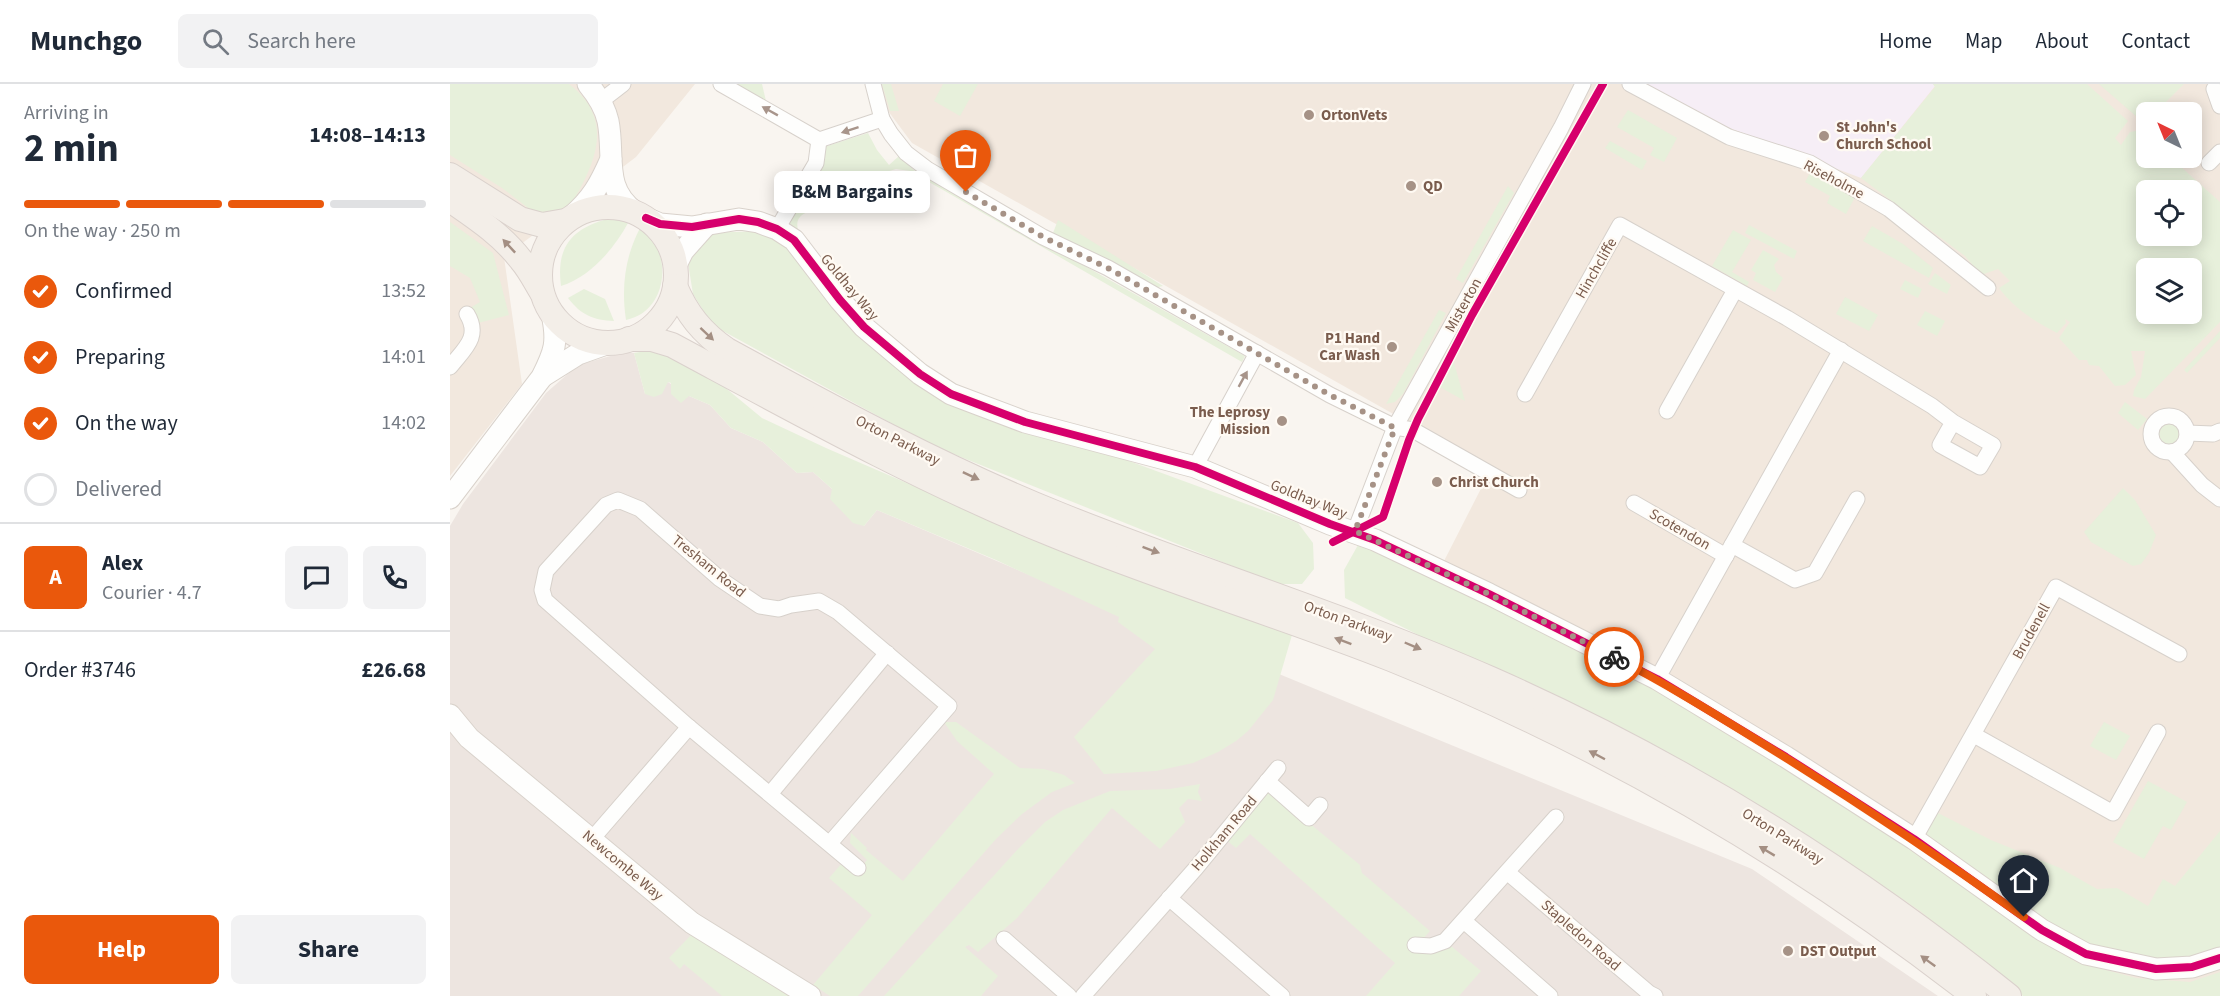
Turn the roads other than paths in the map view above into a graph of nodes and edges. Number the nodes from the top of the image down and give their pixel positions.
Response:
1 (588, 84) edge
2 (623, 84) edge
3 (721, 84) edge
4 (873, 84) edge
5 (1583, 84) edge
6 (1630, 84) edge
7 (2214, 89) dead end
8 (601, 101) junction
9 (2220, 106) edge
10 (882, 119) junction
11 (819, 140) junction
12 (2220, 152) edge
13 (611, 159) junction
14 (2208, 163) dead end
15 (450, 175) edge
16 (450, 200) edge
17 (640, 215) junction
18 (568, 219) junction
19 (707, 224) junction
20 (777, 229) junction
21 (675, 276) junction
22 (1988, 288) dead end
23 (1735, 290) junction
24 (547, 304) junction
25 (467, 314) dead end
26 (619, 341) junction
27 (455, 350) edge
28 (1841, 350) junction
29 (1257, 352) junction
30 (450, 367) edge
31 (542, 377) junction
32 (1525, 394) dead end
33 (1667, 411) dead end
34 (1953, 422) dead end
35 (1395, 428) junction
36 (2220, 431) edge
37 (2187, 433) junction
38 (2172, 452) junction
39 (1195, 467) junction
40 (1519, 490) dead end
41 (450, 498) edge
42 (1857, 499) dead end
43 (2220, 499) edge
44 (1634, 503) dead end
45 (1355, 531) junction
46 (1729, 551) junction
47 (887, 653) junction
48 (2180, 654) dead end
49 (1657, 679) junction
50 (450, 715) edge
51 (689, 727) junction
52 (2158, 732) dead end
53 (1974, 735) junction
54 (1278, 768) dead end
55 (1268, 781) junction
56 (770, 794) junction
57 (1320, 805) dead end
58 (1556, 817) dead end
59 (592, 839) junction
60 (1914, 839) junction
61 (830, 843) junction
62 (858, 868) dead end
63 (1507, 872) junction
64 (1169, 898) junction
65 (1464, 921) junction
66 (1004, 939) dead end
67 (1415, 945) dead end
68 (2220, 958) edge
69 (1273, 993) edge
70 (810, 996) edge
71 (1069, 996) edge
72 (1083, 996) edge
73 (1550, 996) edge
74 (1655, 996) edge
75 (1974, 996) edge
76 (2009, 996) edge

1 - 8 street
2 - 8 street
11 -> 3 street
4 - 10 street
5 - 35 street, Misterton
6 - 22 street, Riseholme
7 - 9 street
8 - 13 street
10 -> 11 street
10 - 29 street
11 - 20 street
12 - 14 street
13 - 17 street
13 - 18 street
15 - 18 main road
24 -> 16 main road
17 - 18 main road
17 - 19 street, Goldhay Way
17 - 21 main road
18 - 24 main road
19 - 20 street, Goldhay Way
19 - 21 street
20 - 39 street, Goldhay Way
21 - 26 main road
21 -> 76 main road, Orton Parkway
23 - 28 street, Hinchcliffe
23 - 32 street, Hinchcliffe
23 - 33 street
24 - 26 main road
24 - 31 street
25 - 27 street
26 - 31 street
75 -> 26 main road, Orton Parkway
27 - 30 street
28 - 34 street, Hinchcliffe
28 - 46 street
29 - 35 street
39 -> 29 street
31 - 41 street
35 - 40 street
35 - 45 street, Misterton
36 - 37 street
37 - 38 street
37 - 38 street
38 - 43 street
39 - 45 street, Goldhay Way
42 - 46 street
44 - 46 street, Scotendon
45 - 49 street, Goldhay Way
46 - 49 street
47 - 51 street, Tresham Road
47 - 56 street
47 - 61 street, Tresham Road
48 - 53 street, Brudenell
49 - 60 street, Goldhay Way
50 - 59 street, Newcombe Way
51 - 56 street, Tresham Road
51 - 59 street
52 - 53 street
53 - 60 street, Brudenell
54 - 55 street, Holkham Road
55 - 57 street
55 - 64 street, Holkham Road
56 - 61 street, Tresham Road
58 - 63 street
59 - 70 street, Newcombe Way
60 - 68 street, Goldhay Way
61 - 62 street, Tresham Road
63 - 65 street
63 - 74 street, Stapledon Road
64 - 69 street
64 - 72 street, Holkham Road
65 - 67 street
65 - 73 street
66 - 71 street

